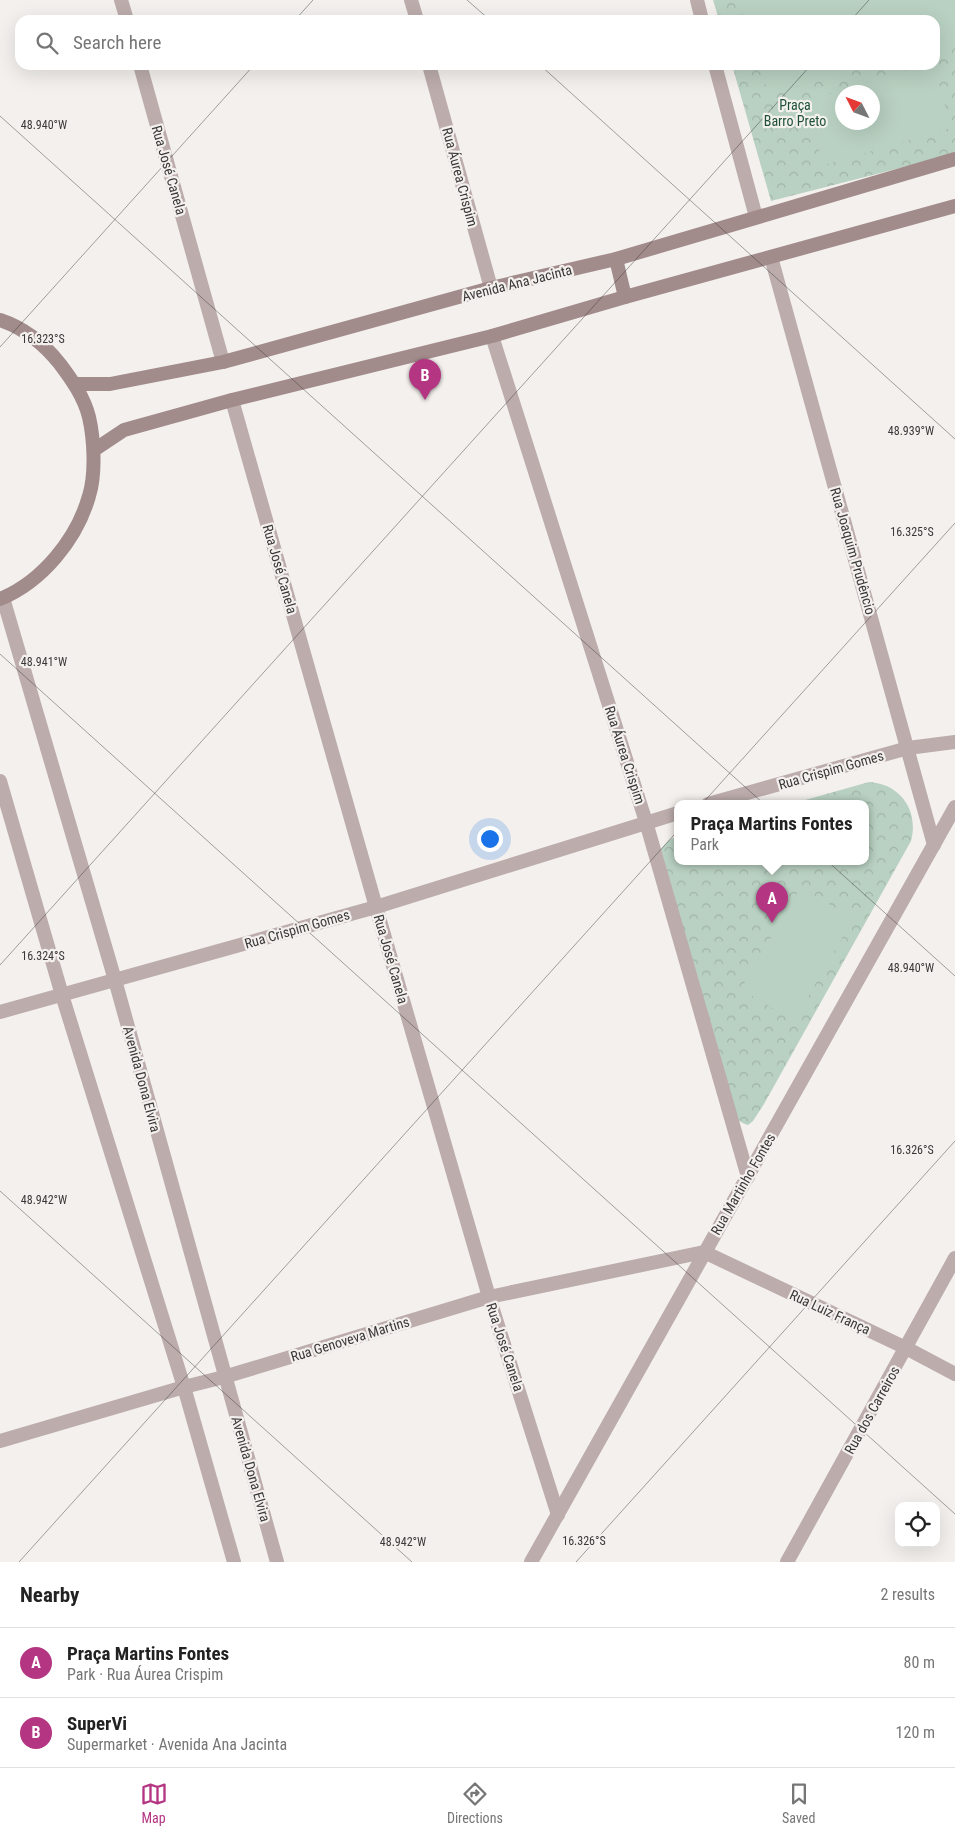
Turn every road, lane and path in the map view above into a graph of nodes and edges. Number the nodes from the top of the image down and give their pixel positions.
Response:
1 (122, 0) edge
2 (411, 0) edge
3 (697, 0) edge
4 (126, 15) edge
5 (416, 15) edge
6 (701, 15) edge
7 (141, 70) edge
8 (430, 70) edge
9 (716, 70) edge
10 (955, 159) edge
11 (955, 206) edge
12 (756, 217) junction
13 (771, 257) junction
14 (616, 259) junction
15 (491, 288) junction
16 (625, 297) junction
17 (0, 320) edge
18 (492, 336) junction
19 (223, 362) junction
20 (75, 384) junction
21 (232, 400) junction
22 (94, 450) junction
23 (1, 598) edge
24 (955, 742) edge
25 (908, 748) junction
26 (0, 781) edge
27 (722, 800) edge
28 (955, 807) edge
29 (674, 814) edge
30 (646, 822) junction
31 (934, 845) junction
32 (376, 906) junction
33 (114, 980) junction
34 (62, 995) junction
35 (0, 1012) edge
36 (748, 1178) junction
37 (704, 1252) junction
38 (955, 1258) edge
39 (489, 1298) junction
40 (906, 1348) junction
41 (955, 1374) edge
42 (224, 1377) junction
43 (184, 1386) junction
44 (0, 1441) edge
45 (558, 1515) junction
46 (234, 1562) edge
47 (278, 1562) edge
48 (531, 1562) edge
49 (787, 1562) edge

1 - 4 street
2 - 5 street
3 - 6 street
7 - 19 street, Rua José Canela
8 - 15 street, Rua Áurea Crispim
9 - 12 street
10 - 12 main road, Avenida Ana Jacinta
11 - 13 main road
12 - 14 main road, Avenida Ana Jacinta
13 - 16 main road
13 - 25 street, Rua Joaquim Prudêncio
14 - 15 main road, Avenida Ana Jacinta
14 - 16 main road
15 - 19 main road, Avenida Ana Jacinta
16 - 18 main road
17 - 20 main road
18 - 21 main road
18 - 30 street, Rua Áurea Crispim
19 - 20 main road, Avenida Ana Jacinta
20 - 22 main road
21 - 22 main road
21 - 32 street, Rua José Canela
22 - 23 main road
23 - 33 street, Avenida Dona Elvira
24 - 25 street, Rua Crispim Gomes
25 - 27 street, Rua Crispim Gomes
25 - 31 street, Rua Joaquim Prudêncio
26 - 34 street
28 - 31 street, Rua Martinho Fontes
29 - 30 street, Rua Crispim Gomes
30 - 32 street, Rua Crispim Gomes
30 - 36 street, Rua Áurea Crispim
31 - 36 street, Rua Martinho Fontes
32 - 33 street, Rua Crispim Gomes
32 - 39 street, Rua José Canela
33 - 34 street, Rua Crispim Gomes
33 - 42 street, Avenida Dona Elvira
34 - 35 street, Rua Crispim Gomes
34 - 43 street
36 - 37 street, Rua Martinho Fontes
37 - 39 street, Rua Genoveva Martins
37 - 40 street, Rua Luiz França
37 - 45 street, Rua Martinho Fontes
38 - 40 street, Rua dos Carreiros
39 - 42 street, Rua Genoveva Martins
39 - 45 street, Rua José Canela
40 - 41 street, Rua Luiz França
40 - 49 street, Rua dos Carreiros
42 - 43 street, Rua Genoveva Martins
42 - 47 street, Avenida Dona Elvira
43 - 44 street, Rua Genoveva Martins
43 - 46 street
45 - 48 street, Rua Martinho Fontes

